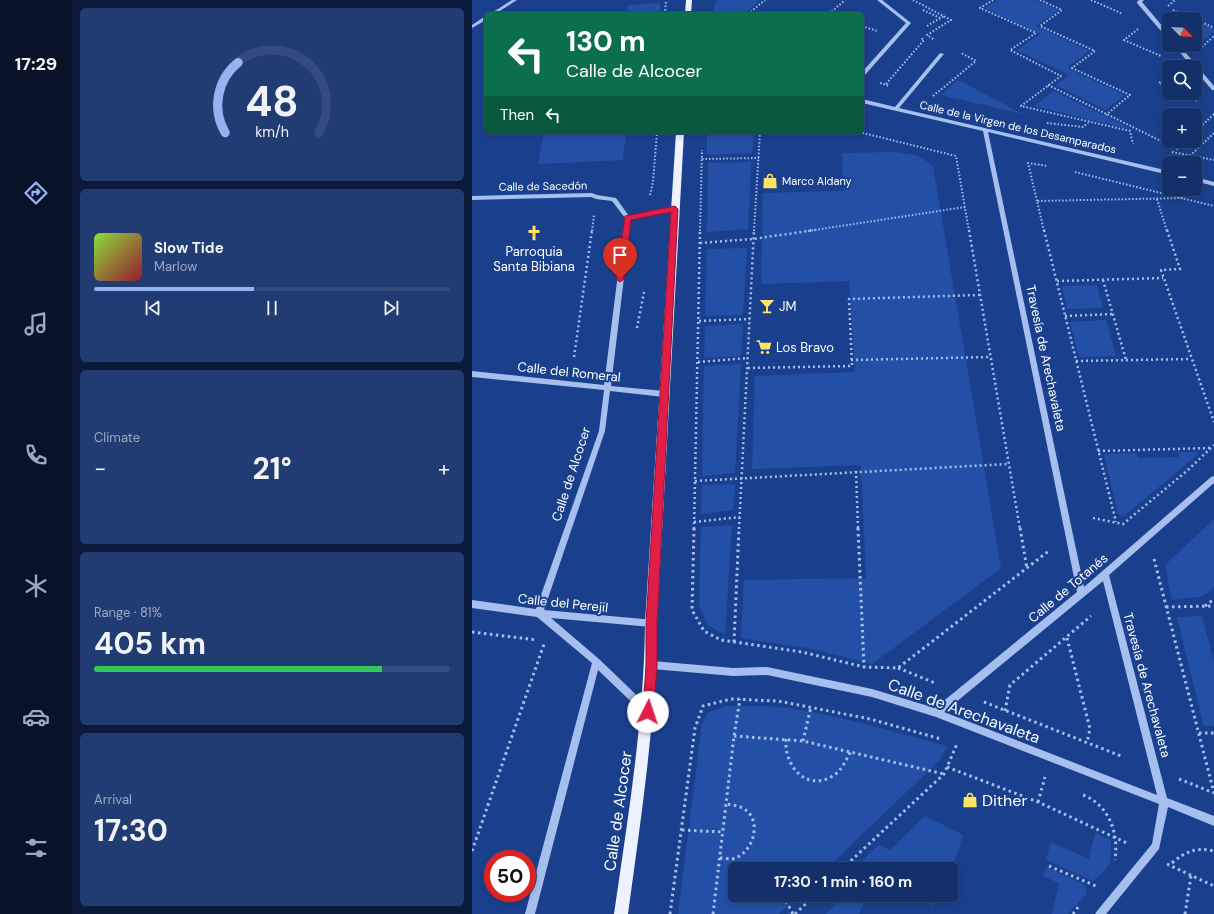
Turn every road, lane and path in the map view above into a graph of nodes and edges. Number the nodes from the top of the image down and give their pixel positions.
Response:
1 (514, 0) edge
2 (666, 0) edge
3 (689, 0) edge
4 (765, 0) edge
5 (845, 0) edge
6 (879, 0) edge
7 (993, 0) edge
8 (1040, 0) edge
9 (1091, 0) edge
10 (1142, 0) edge
11 (1175, 0) edge
12 (495, 12) edge
13 (665, 12) edge
14 (688, 12) edge
15 (750, 12) edge
16 (831, 12) edge
17 (1178, 12) edge
18 (1125, 15) dead end
19 (944, 16) dead end
20 (484, 19) edge
21 (1202, 23) edge
22 (929, 25) dead end
23 (472, 27) edge
24 (1140, 28) dead end
25 (1214, 28) edge
26 (1162, 29) edge
27 (1214, 36) edge
28 (1182, 52) edge
29 (1207, 52) dead end
30 (942, 54) dead end
31 (1167, 59) dead end
32 (864, 73) edge
33 (874, 81) dead end
34 (1048, 85) junction
35 (1214, 89) edge
36 (911, 91) junction
37 (941, 98) dead end
38 (864, 101) edge
39 (896, 109) junction
40 (1214, 114) edge
41 (1106, 115) junction
42 (1044, 123) dead end
43 (1088, 123) junction
44 (1202, 125) edge
45 (985, 130) junction
46 (864, 133) edge
47 (1214, 133) edge
48 (656, 134) edge
49 (680, 134) edge
50 (760, 134) edge
51 (1162, 142) edge
52 (702, 146) dead end
53 (1140, 146) dead end
54 (1167, 151) dead end
55 (1190, 156) joint
56 (759, 158) junction
57 (1202, 158) edge
58 (702, 159) junction
59 (1214, 160) edge
60 (1054, 168) dead end
61 (1070, 171) dead end
62 (1162, 171) edge
63 (1202, 181) edge
64 (1214, 184) edge
65 (651, 195) dead end
66 (596, 197) junction
67 (472, 198) edge
68 (1182, 198) junction
69 (1157, 199) junction
70 (1037, 201) junction
71 (1214, 206) edge
72 (964, 207) junction
73 (675, 209) junction
74 (628, 218) junction
75 (753, 239) junction
76 (700, 243) junction
77 (1163, 278) junction
78 (1103, 280) junction
79 (1057, 281) junction
80 (644, 292) dead end
81 (979, 295) junction
82 (1114, 314) junction
83 (1065, 316) junction
84 (750, 319) junction
85 (699, 321) junction
86 (637, 331) dead end
87 (574, 357) dead end
88 (990, 357) junction
89 (748, 358) junction
90 (1191, 359) junction
91 (851, 360) junction
92 (1126, 360) junction
93 (1075, 361) junction
94 (698, 362) junction
95 (748, 368) junction
96 (472, 374) edge
97 (606, 388) junction
98 (664, 394) junction
99 (1214, 422) edge
100 (1214, 445) edge
101 (1211, 448) junction
102 (1098, 452) junction
103 (1008, 464) junction
104 (856, 471) junction
105 (742, 478) junction
106 (1214, 479) edge
107 (695, 481) junction
108 (740, 517) junction
109 (1093, 518) dead end
110 (694, 522) junction
111 (1116, 522) junction
112 (1050, 550) dead end
113 (1154, 558) dead end
114 (1027, 569) junction
115 (1105, 574) junction
116 (1081, 592) junction
117 (1214, 599) edge
118 (472, 604) edge
119 (1204, 606) junction
120 (1214, 606) edge
121 (1166, 607) junction
122 (539, 613) junction
123 (651, 623) junction
124 (472, 632) edge
125 (1067, 638) dead end
126 (734, 642) junction
127 (596, 662) junction
128 (652, 665) junction
129 (864, 667) junction
130 (898, 668) junction
131 (935, 683) dead end
132 (740, 699) junction
133 (980, 700) dead end
134 (811, 707) junction
135 (648, 712) junction
136 (936, 713) junction
137 (1199, 733) junction
138 (1214, 733) edge
139 (734, 736) junction
140 (786, 739) junction
141 (942, 740) dead end
142 (803, 741) junction
143 (950, 742) dead end
144 (1087, 743) junction
145 (957, 744) junction
146 (964, 747) dead end
147 (850, 751) junction
148 (1121, 756) dead end
149 (947, 767) junction
150 (944, 774) junction
151 (1038, 774) dead end
152 (1045, 777) junction
153 (1175, 777) dead end
154 (1051, 780) dead end
155 (1076, 792) dead end
156 (1038, 802) junction
157 (1164, 802) junction
158 (726, 804) junction
159 (1214, 821) edge
160 (682, 830) junction
161 (723, 832) junction
162 (1115, 836) junction
163 (472, 851) edge
164 (1214, 851) edge
165 (1149, 854) junction
166 (720, 858) junction
167 (850, 862) edge
168 (1114, 863) dead end
169 (1169, 865) junction
170 (1049, 866) dead end
171 (1164, 872) dead end
172 (1191, 876) junction
173 (1100, 882) dead end
174 (1214, 886) edge
175 (1096, 887) junction
176 (1092, 892) dead end
177 (787, 902) edge
178 (807, 902) edge
179 (1082, 903) dead end
180 (530, 914) edge
181 (621, 914) edge
182 (670, 914) edge
183 (713, 914) edge
184 (794, 914) edge
185 (1073, 914) edge
186 (1100, 914) edge
187 (1185, 914) edge

1 - 12 street
2 - 13 path
3 - 14 main road
4 - 15 path
5 - 16 path
6 - 32 street
7 - 34 path
8 - 41 path
9 - 18 path
10 - 26 street
11 - 17 path
19 - 22 path
20 - 23 street
21 - 25 path
24 - 31 path
27 - 29 path
28 - 35 street
30 - 36 street
33 - 36 path
34 - 41 path
34 - 43 path
36 - 37 path
36 - 39 street
38 - 39 street, Calle de la Virgen de los Desamparados
39 - 45 street, Calle de la Virgen de los Desamparados
40 - 44 path
41 - 51 path
42 - 43 path
43 - 53 path
45 - 62 street, Calle de la Virgen de los Desamparados
45 - 116 street, Travesía de Arechavaleta
46 - 72 path
47 - 55 path
48 - 65 path
49 - 73 main road, Calle de Alcocer
50 - 56 path
52 - 58 path
54 - 55 path
56 - 58 path
56 - 75 path
57 - 59 path
58 - 76 path
60 - 70 path
61 - 68 path
63 - 64 street
66 - 67 street, Calle de Sacedón
66 - 74 street, Calle de Sacedón
66 - 87 path
68 - 69 path
68 - 71 path
69 - 70 path
69 - 77 path
70 - 79 path
72 - 75 path
72 - 81 path
73 - 74 street
73 - 98 main road, Calle de Alcocer
74 - 97 street, Calle de Alcocer
75 - 76 path
75 - 84 path
76 - 85 path
77 - 78 path
77 - 90 path
78 - 79 path
78 - 82 path
79 - 83 path
80 - 86 path
81 - 88 path
81 - 91 path
82 - 83 path
82 - 92 path
83 - 93 path
84 - 85 path
84 - 89 path
85 - 94 path
88 - 91 path
88 - 103 path
89 - 94 path
89 - 95 path
90 - 92 path
90 - 99 path
91 - 95 path
92 - 93 path
93 - 102 path
94 - 107 path
95 - 105 path
96 - 97 street, Calle del Romeral
97 - 98 street, Calle del Romeral
97 - 122 street, Calle de Alcocer
98 - 123 main road, Calle de Alcocer
100 - 101 path
101 - 102 path
101 - 111 path
102 - 111 path
103 - 104 path
103 - 114 path
104 - 105 path
104 - 129 path
105 - 107 path
105 - 108 path
106 - 115 street, Calle de Totanés
107 - 110 path
108 - 110 path
108 - 126 path
109 - 111 path
110 - 126 path
112 - 114 path
113 - 121 path
114 - 130 path
115 - 116 street, Calle de Totanés
115 - 157 street, Travesía de Arechavaleta
116 - 136 street, Calle de Totanés
117 - 119 path
118 - 122 street, Calle del Perejil
119 - 120 path
119 - 121 path
121 - 137 path
122 - 123 street, Calle del Perejil
122 - 127 street
123 - 128 main road, Calle de Alcocer
124 - 163 path
125 - 144 path
126 - 129 path
127 - 135 street
127 - 180 street
128 - 135 main road, Calle de Alcocer
128 - 136 street, Calle de Arechavaleta
129 - 130 path
130 - 131 path
132 - 134 path
132 - 139 path
132 - 160 path
133 - 144 path
134 - 141 path
134 - 142 path
135 - 181 main road, Calle de Alcocer
136 - 157 street, Calle de Arechavaleta
137 - 138 path
137 - 153 path
139 - 140 path
139 - 158 path
140 - 142 path
140 - 147 path
142 - 147 path
143 - 145 path
144 - 148 path
145 - 146 path
145 - 149 path
147 - 150 path
149 - 150 path
149 - 156 path
150 - 167 path
151 - 152 path
152 - 154 path
152 - 156 path
155 - 162 path
156 - 162 path
157 - 159 street, Calle de Arechavaleta
157 - 165 street
158 - 161 path
158 - 166 path
160 - 161 path
160 - 182 path
161 - 166 path
162 - 165 path
162 - 168 path
164 - 169 path
165 - 169 path
165 - 186 street
166 - 183 path
169 - 171 path
169 - 172 path
170 - 175 path
172 - 174 path
172 - 187 path
173 - 175 path
175 - 176 path
177 - 184 path
178 - 184 path
179 - 185 path

